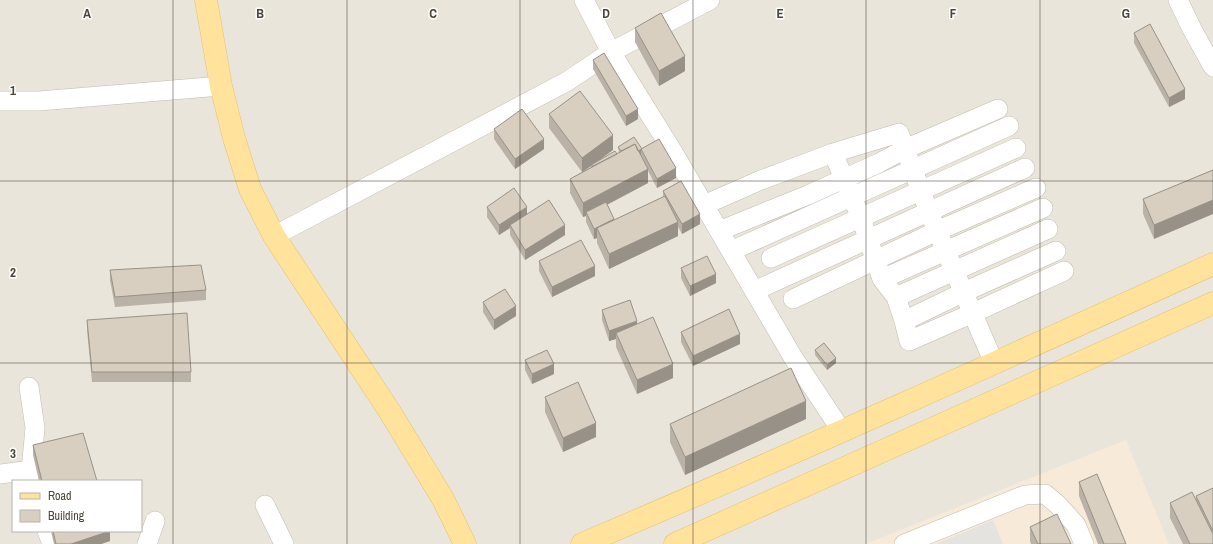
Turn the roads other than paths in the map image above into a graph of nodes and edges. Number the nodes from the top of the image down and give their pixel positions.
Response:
1 (206, 0) edge
2 (584, 0) edge
3 (710, 0) edge
4 (1178, 0) edge
5 (611, 52) junction
6 (1213, 67) edge
7 (221, 86) junction
8 (0, 101) edge
9 (998, 109) dead end
10 (1009, 126) dead end
11 (1016, 148) dead end
12 (905, 149) junction
13 (833, 153) junction
14 (1026, 168) dead end
15 (912, 169) junction
16 (844, 178) junction
17 (1036, 188) dead end
18 (921, 191) junction
19 (852, 196) junction
20 (704, 205) junction
21 (1043, 208) dead end
22 (929, 212) junction
23 (861, 218) junction
24 (1048, 229) dead end
25 (937, 231) junction
26 (719, 232) junction
27 (274, 236) junction
28 (868, 239) junction
29 (731, 251) junction
30 (946, 251) junction
31 (1056, 251) dead end
32 (771, 258) dead end
33 (876, 260) junction
34 (1213, 264) edge
35 (954, 271) junction
36 (1064, 271) dead end
37 (882, 279) junction
38 (754, 290) junction
39 (964, 292) junction
40 (896, 297) junction
41 (793, 299) dead end
42 (1213, 303) edge
43 (972, 313) junction
44 (904, 321) junction
45 (1023, 350) junction
46 (994, 363) junction
47 (1038, 381) junction
48 (29, 386) dead end
49 (841, 430) junction
50 (0, 474) edge
51 (32, 476) edge
52 (265, 506) dead end
53 (155, 521) dead end
54 (47, 532) edge
55 (52, 544) edge
56 (148, 544) edge
57 (284, 544) edge
58 (466, 544) edge
59 (582, 544) edge
60 (675, 544) edge
61 (904, 544) edge
62 (1084, 544) edge

1 - 7 main road
2 - 5 street
3 - 5 street
4 - 6 street
5 - 20 street
5 - 27 street
7 - 8 street
7 - 27 main road
9 - 12 street
10 - 15 street
11 - 18 street
12 - 13 street
12 - 15 street
12 - 16 street
13 - 16 street
13 - 20 street
14 - 22 street
15 - 18 street
15 - 19 street
16 - 19 street
16 - 26 street
17 - 25 street
18 - 22 street
18 - 23 street
19 - 23 street
19 - 29 street
20 - 26 street
21 - 30 street
22 - 25 street
22 - 28 street
23 - 28 street
23 - 32 street
24 - 35 street
25 - 30 street
25 - 33 street
26 - 29 street
27 - 58 main road
28 - 33 street
28 - 38 street
29 - 38 street
30 - 35 street
30 - 37 street
31 - 39 street
33 - 37 street
33 - 41 street
34 - 45 main road
35 - 39 street
35 - 40 street
36 - 43 street
37 - 40 street
38 - 49 street
39 - 43 street
39 - 44 street
40 - 44 street
42 - 47 main road
43 - 44 street
43 - 46 street
45 - 46 main road
45 - 47 main road
46 - 49 main road
47 - 60 main road
48 - 51 street
49 - 59 main road
50 - 51 street
52 - 57 street
53 - 56 street
54 - 55 street
61 - 62 street

